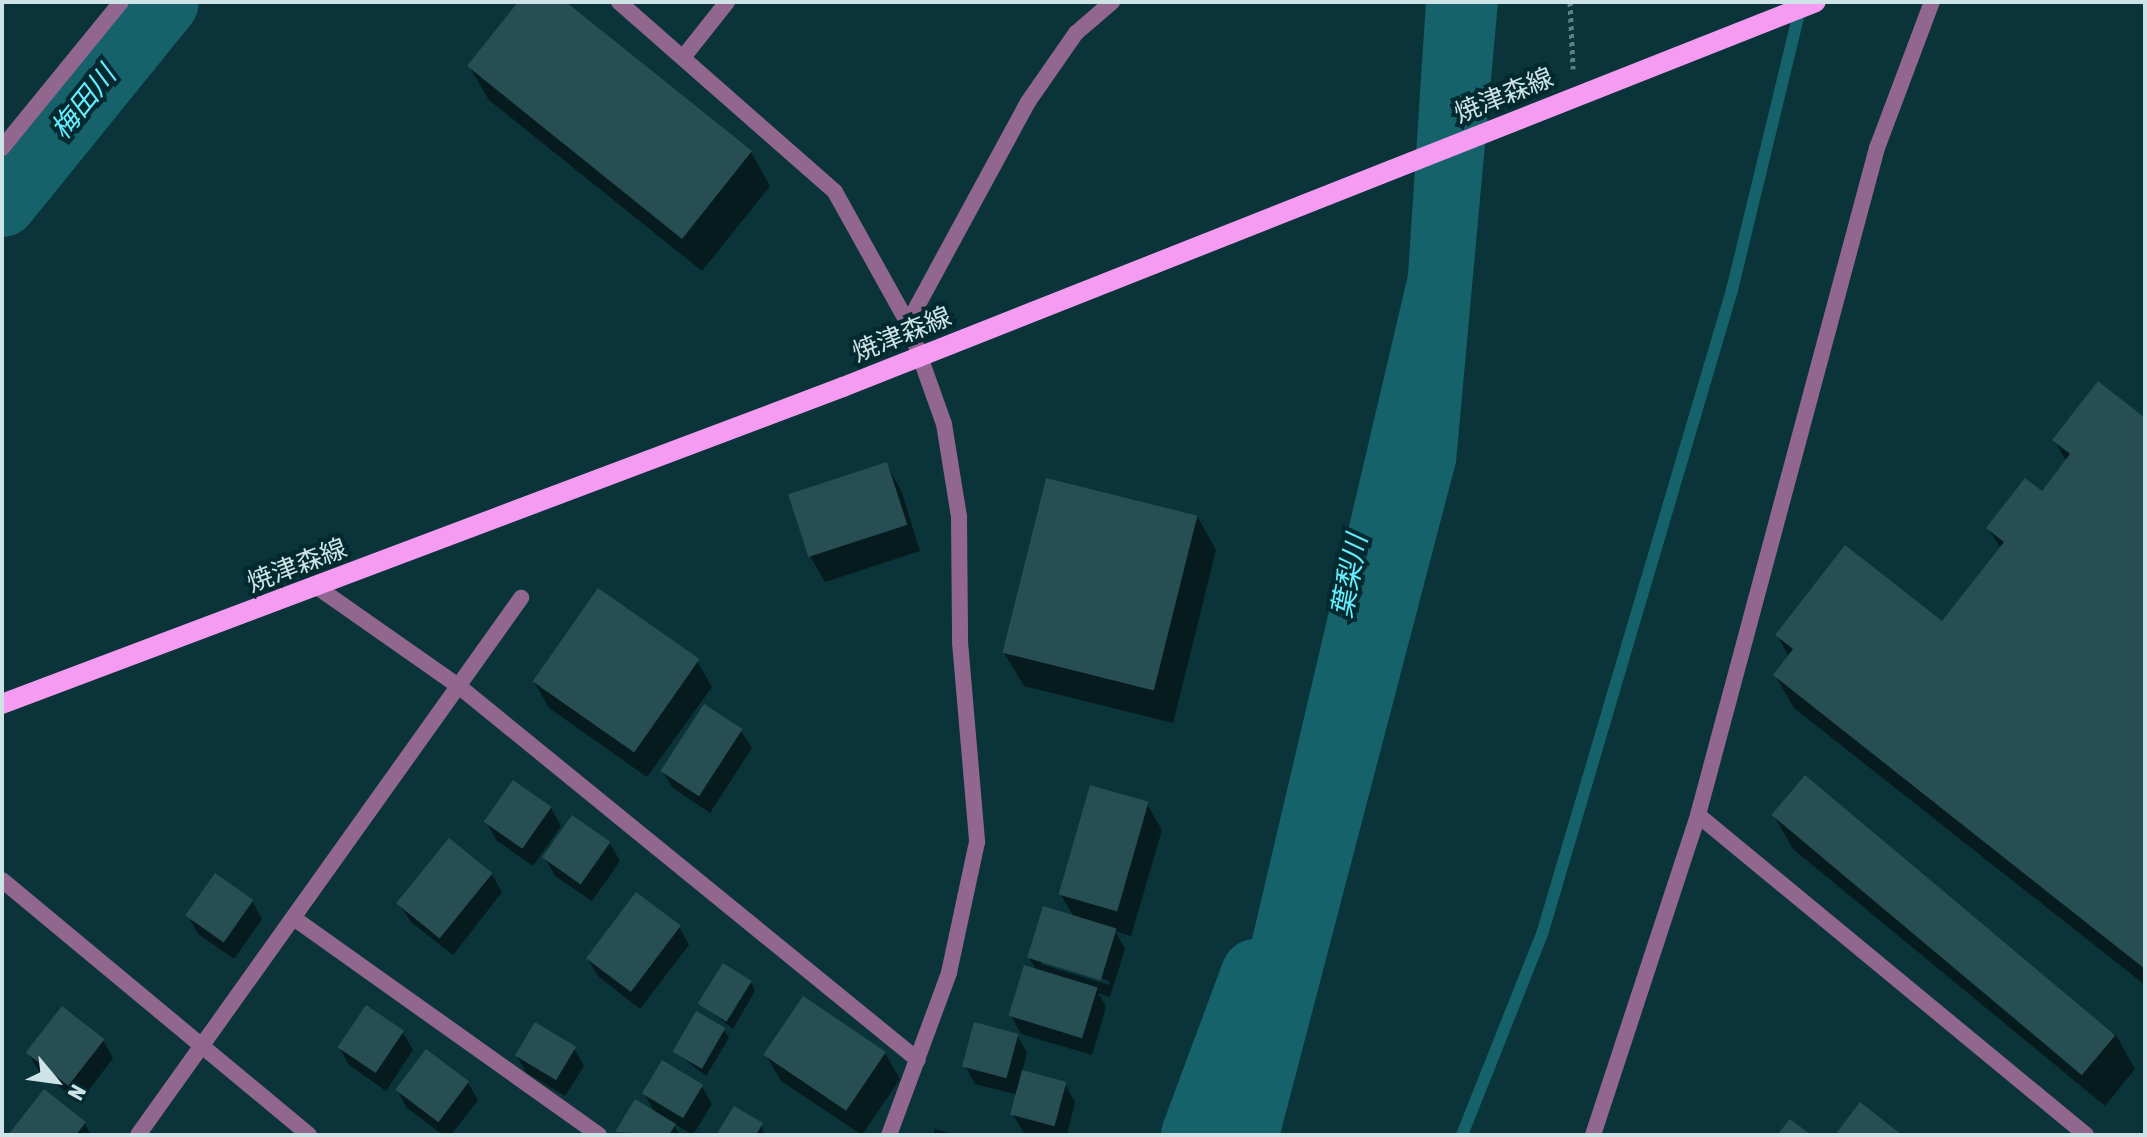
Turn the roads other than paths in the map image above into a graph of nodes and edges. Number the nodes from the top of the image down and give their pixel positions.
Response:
1 (121, 2) edge
2 (619, 2) edge
3 (727, 2) edge
4 (1112, 2) edge
5 (1816, 2) edge
6 (1932, 2) edge
7 (685, 55) junction
8 (2, 148) edge
9 (908, 323) junction
10 (921, 355) junction
11 (317, 587) junction
12 (521, 598) dead end
13 (461, 688) junction
14 (2, 704) edge
15 (1698, 815) junction
16 (2, 880) edge
17 (295, 919) junction
18 (202, 1049) junction
19 (918, 1060) junction
20 (138, 1135) edge
21 (309, 1135) edge
22 (599, 1135) edge
23 (889, 1135) edge
24 (1593, 1135) edge
25 (2086, 1135) edge

1 - 8 street
2 - 7 street
3 - 7 street
4 - 9 street
5 - 10 main road, 焼津森線
6 - 15 street
7 - 9 street
9 - 10 street
10 - 11 main road, 焼津森線
10 - 19 street
11 - 13 street
11 - 14 main road, 焼津森線
12 - 13 street
13 - 17 street
13 - 19 street
15 - 24 street
15 - 25 street
16 - 18 street
17 - 18 street
17 - 22 street
18 - 20 street
18 - 21 street
19 - 23 street

